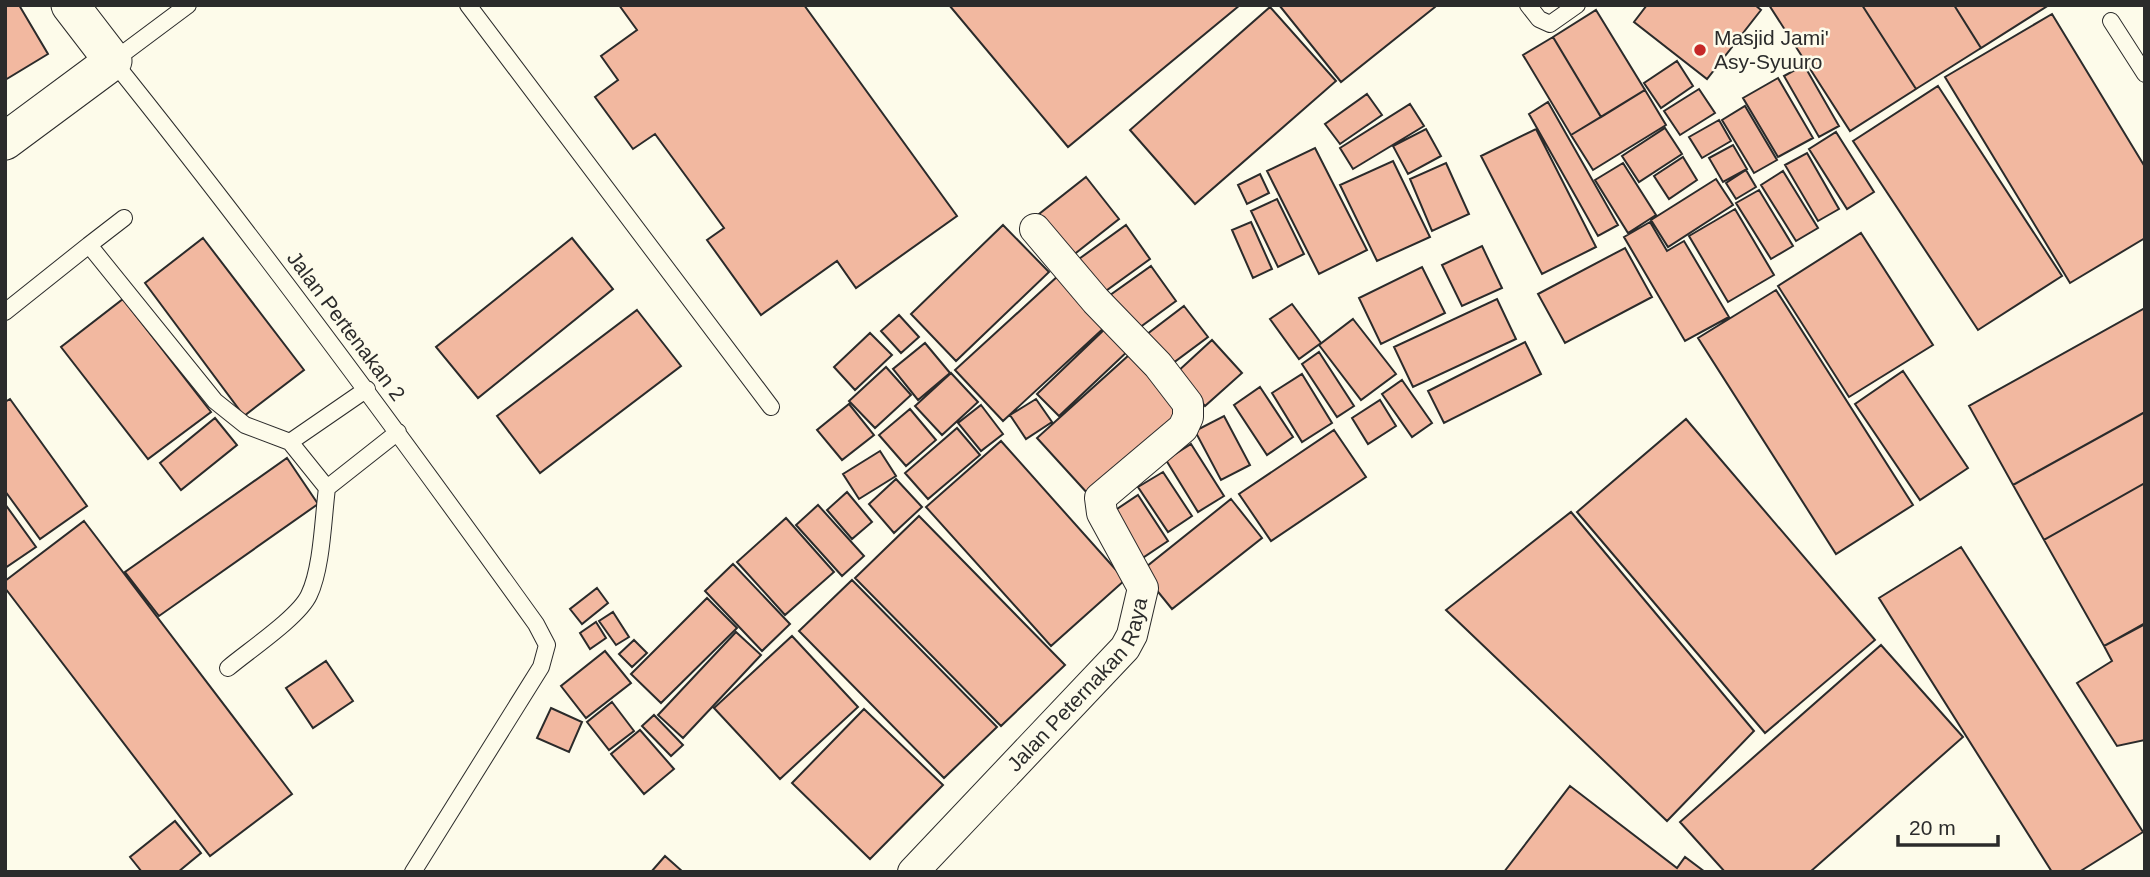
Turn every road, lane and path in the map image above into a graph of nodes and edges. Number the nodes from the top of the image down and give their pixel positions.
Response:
1 (70, 5) edge
2 (188, 5) edge
3 (468, 5) edge
4 (1528, 5) edge
5 (1577, 5) edge
6 (2111, 20) dead end
7 (113, 61) junction
8 (2145, 74) edge
9 (5, 141) edge
10 (124, 218) dead end
11 (1035, 229) dead end
12 (89, 245) junction
13 (5, 312) edge
14 (367, 389) junction
15 (771, 407) dead end
16 (398, 432) junction
17 (290, 442) junction
18 (327, 488) junction
19 (228, 668) dead end
20 (413, 872) edge
21 (913, 872) edge

1 - 7 street
2 - 7 lane
3 - 15 lane
4 - 5 lane
6 - 8 lane
7 - 9 street
7 - 14 lane, Jalan Pertenakan 2
10 - 12 lane
11 - 21 street, Jalan Peternakan Raya
12 - 13 lane
12 - 17 lane
14 - 16 lane, Jalan Pertenakan 2
14 - 17 lane
16 - 18 lane
16 - 20 lane, Jalan Pertenakan 2
17 - 18 lane
18 - 19 lane

